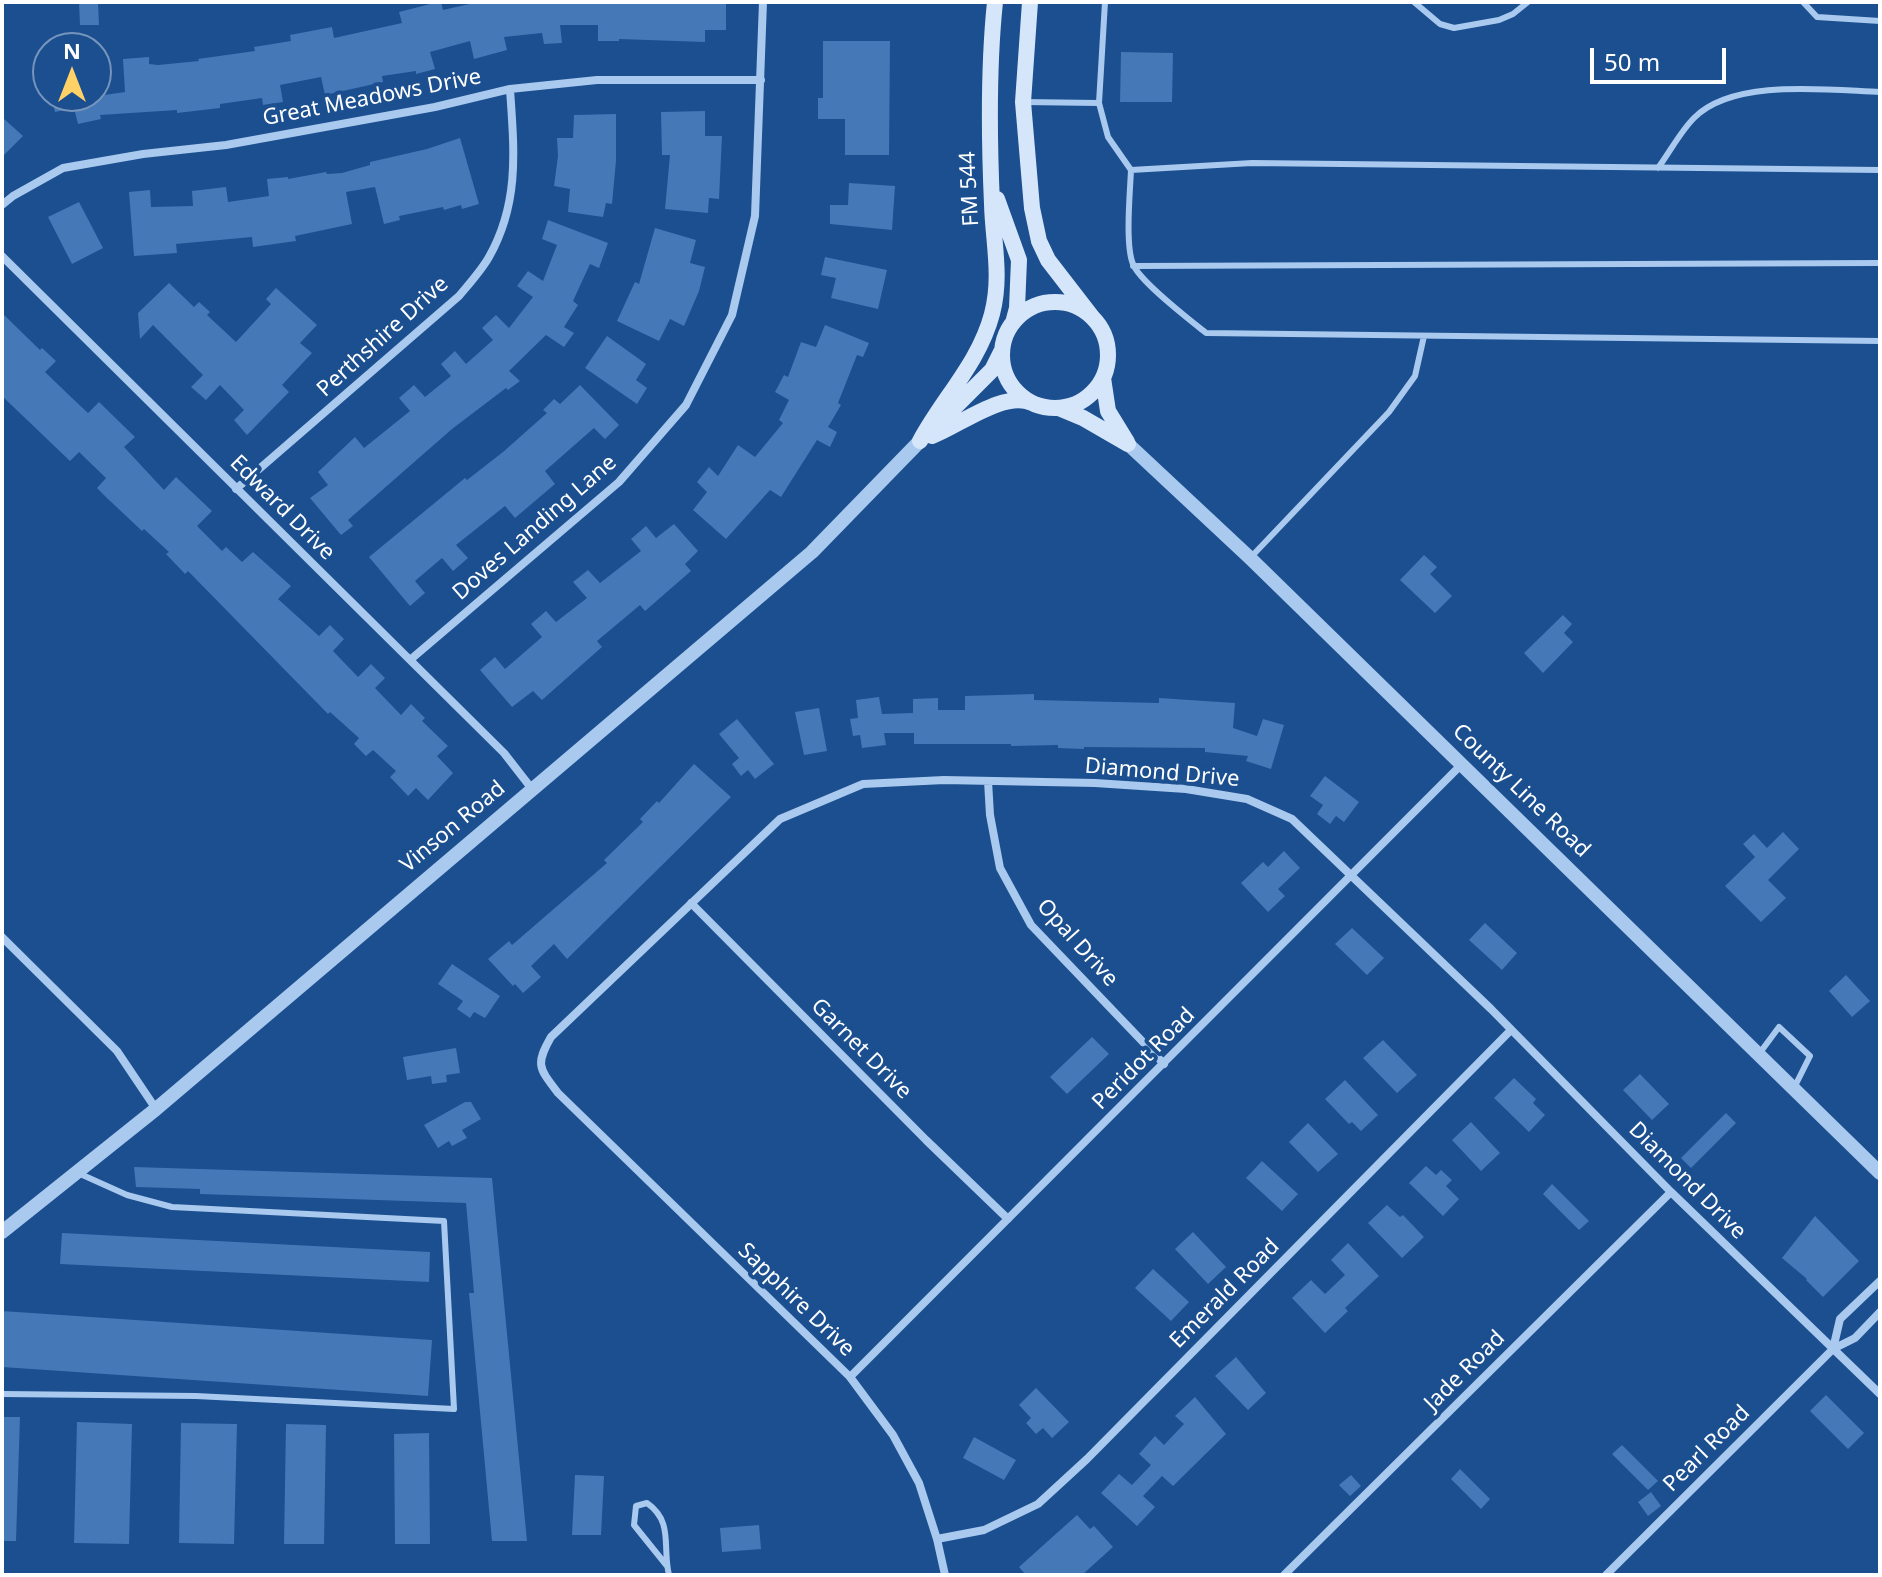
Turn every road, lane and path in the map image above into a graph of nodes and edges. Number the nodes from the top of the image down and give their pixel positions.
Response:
1 (763, 2) edge
2 (995, 2) edge
3 (1030, 2) edge
4 (1105, 2) edge
5 (1414, 2) edge
6 (1528, 2) edge
7 (1803, 2) edge
8 (1880, 21) edge
9 (761, 80) junction
10 (510, 89) junction
11 (1880, 92) edge
12 (1023, 102) junction
13 (1099, 103) junction
14 (1658, 168) junction
15 (1131, 170) junction
16 (1880, 170) edge
17 (991, 181) junction
18 (2, 205) edge
19 (2, 256) edge
20 (1880, 263) edge
21 (1133, 266) junction
22 (1092, 317) junction
23 (1015, 321) junction
24 (1424, 336) junction
25 (1880, 341) edge
26 (1003, 347) junction
27 (1103, 378) junction
28 (1028, 400) junction
29 (1060, 409) junction
30 (920, 441) junction
31 (1128, 444) junction
32 (236, 489) junction
33 (1250, 558) junction
34 (410, 660) junction
35 (1462, 764) junction
36 (988, 781) junction
37 (532, 789) junction
38 (1350, 877) junction
39 (691, 903) junction
40 (2, 937) edge
41 (1511, 1030) junction
42 (1759, 1054) junction
43 (1164, 1064) junction
44 (1794, 1088) junction
45 (558, 1093) joint
46 (156, 1109) junction
47 (76, 1172) junction
48 (1880, 1173) edge
49 (1671, 1192) junction
50 (1008, 1219) junction
51 (2, 1232) edge
52 (1880, 1281) edge
53 (1880, 1312) edge
54 (1833, 1349) junction
55 (850, 1377) junction
56 (2, 1394) edge
57 (1880, 1394) edge
58 (937, 1539) junction
59 (667, 1566) junction
60 (669, 1575) edge
61 (945, 1575) edge
62 (1284, 1575) edge
63 (1606, 1575) edge

1 - 9 street, Doves Landing Lane
2 - 17 main road, FM 544
3 - 12 main road
4 - 13 lane
5 - 6 lane
7 - 8 lane
9 - 10 street, Great Meadows Drive
9 - 34 street, Doves Landing Lane
10 - 18 street, Great Meadows Drive
10 - 32 street, Perthshire Drive
11 - 14 lane
12 - 13 lane
12 - 22 main road
13 - 15 lane
14 - 15 lane
14 - 16 lane
15 - 21 lane
17 - 23 main road
17 - 30 main road, FM 544
19 - 32 street, Edward Drive
20 - 21 lane
21 - 24 lane
22 - 23 main road
22 - 27 main road
23 - 26 main road
24 - 25 lane
24 - 33 lane
26 - 28 main road
26 - 30 main road
27 - 29 main road
27 - 31 main road
28 - 29 main road
28 - 30 main road
29 - 31 main road
30 - 37 street, Vinson Road
31 - 33 street, County Line Road
32 - 34 street, Edward Drive
33 - 35 street, County Line Road
34 - 37 street, Edward Drive
35 - 38 street, Peridot Road
35 - 42 street, County Line Road
36 - 38 street, Diamond Drive
36 - 39 street, Diamond Drive
36 - 43 street, Opal Drive
37 - 46 street, Vinson Road
38 - 41 street, Diamond Drive
38 - 43 street, Peridot Road
39 - 45 street, Diamond Drive
39 - 50 street, Garnet Drive
40 - 46 street
41 - 49 street, Diamond Drive
41 - 58 street, Emerald Road
42 - 44 street, County Line Road
42 - 44 lane
43 - 50 street, Peridot Road
44 - 48 street, County Line Road
45 - 55 street, Sapphire Drive
46 - 47 street, Vinson Road
47 - 51 street, Vinson Road
47 - 56 lane
49 - 54 street, Diamond Drive
49 - 62 street, Jade Road
50 - 55 street, Peridot Road
52 - 54 street
53 - 54 street
54 - 57 street, Diamond Drive
54 - 63 street, Pearl Road
55 - 58 street, Sapphire Drive
58 - 61 street, Sapphire Drive
59 - 59 lane
59 - 60 lane

